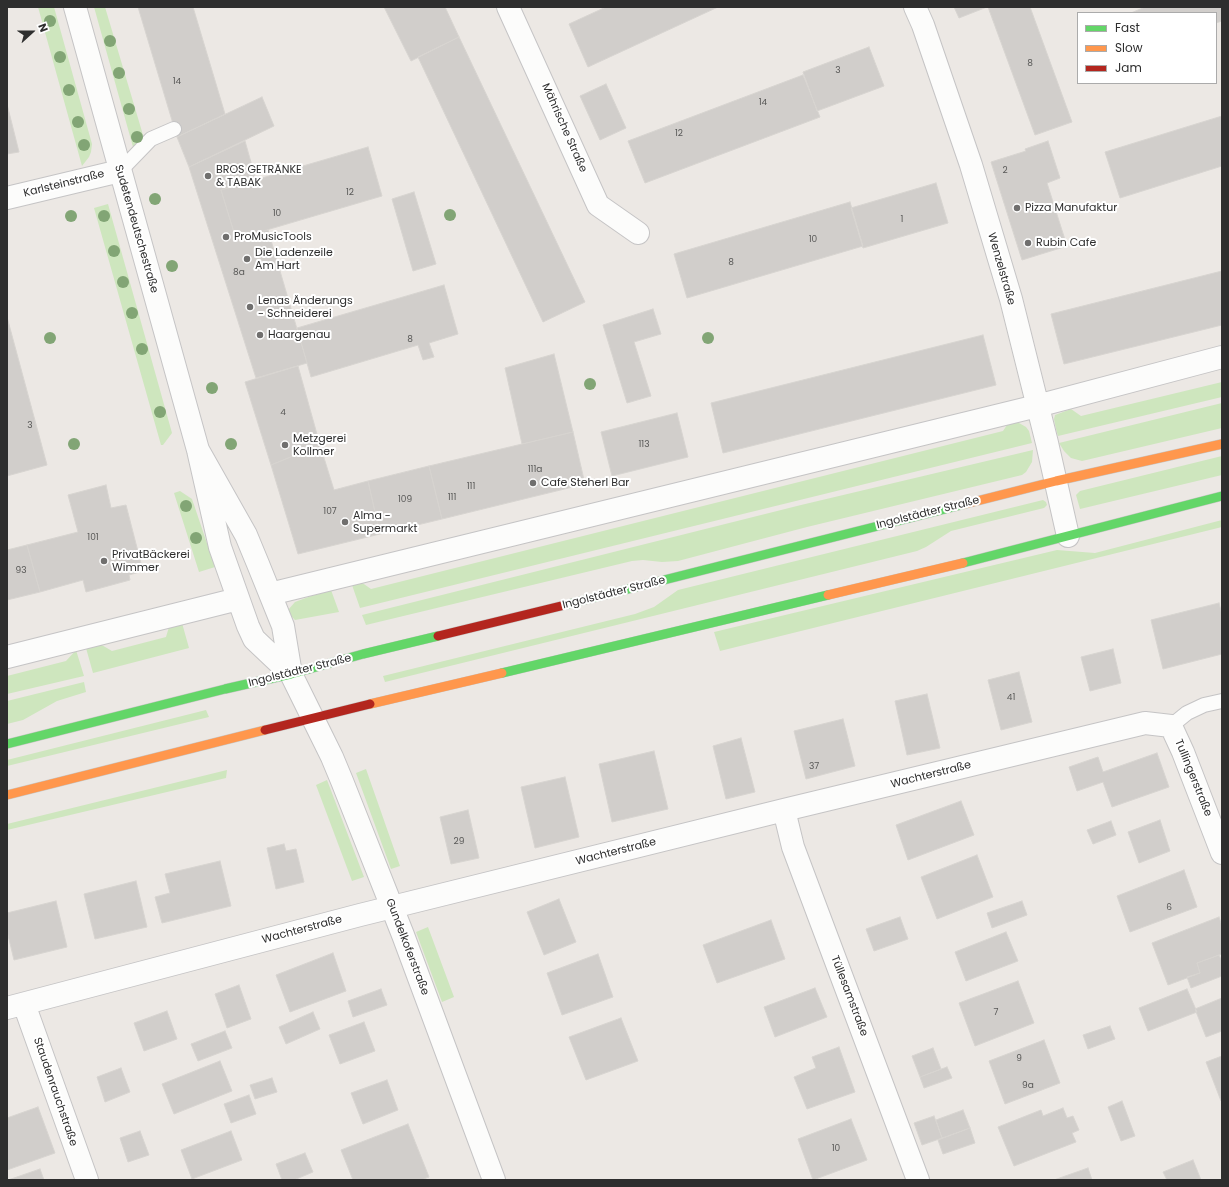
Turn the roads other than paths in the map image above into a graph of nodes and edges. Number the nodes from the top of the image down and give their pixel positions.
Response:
1 (75, 7) edge
2 (915, 7) edge
3 (514, 9) edge
4 (174, 128) dead end
5 (120, 170) junction
6 (7, 198) edge
7 (638, 232) dead end
8 (1222, 357) edge
9 (1037, 406) junction
10 (1222, 444) edge
11 (198, 450) junction
12 (1056, 481) junction
13 (1222, 496) edge
14 (1068, 536) junction
15 (270, 594) junction
16 (238, 600) junction
17 (7, 657) edge
18 (291, 674) junction
19 (1222, 701) edge
20 (313, 718) junction
21 (1171, 726) junction
22 (7, 744) edge
23 (7, 795) edge
24 (784, 810) junction
25 (1222, 853) edge
26 (392, 907) junction
27 (16, 1006) edge
28 (87, 1180) edge
29 (494, 1180) edge
30 (918, 1180) edge

1 - 5 street, Sudetendeutschestraße
2 - 9 street, Wenzelstraße
3 - 7 street, Mährische Straße
4 - 5 lane
5 - 6 street, Karlsteinstraße
5 - 11 street, Sudetendeutschestraße
8 - 9 street
9 - 12 street, Wenzelstraße
9 - 15 street
10 - 12 main road, Ingolstädter Straße
11 - 15 street, Sudetendeutschestraße
11 - 16 street, Sudetendeutschestraße
12 - 14 street, Wenzelstraße
12 - 18 main road, Ingolstädter Straße
13 - 14 main road
14 - 20 main road
15 - 18 street, Sudetendeutschestraße
16 - 17 street
16 - 18 street, Sudetendeutschestraße
18 - 20 street, Sudetendeutschestraße
18 - 22 main road, Ingolstädter Straße
19 - 21 lane
20 - 23 main road
20 - 26 street, Gundelkoferstraße
21 - 24 street, Wachterstraße
21 - 25 street, Tullingerstraße
24 - 26 street, Wachterstraße
24 - 30 street, Tüllesamstraße
26 - 27 street, Wachterstraße
26 - 29 street, Gundelkoferstraße
27 - 28 street, Staudenrauchstraße

